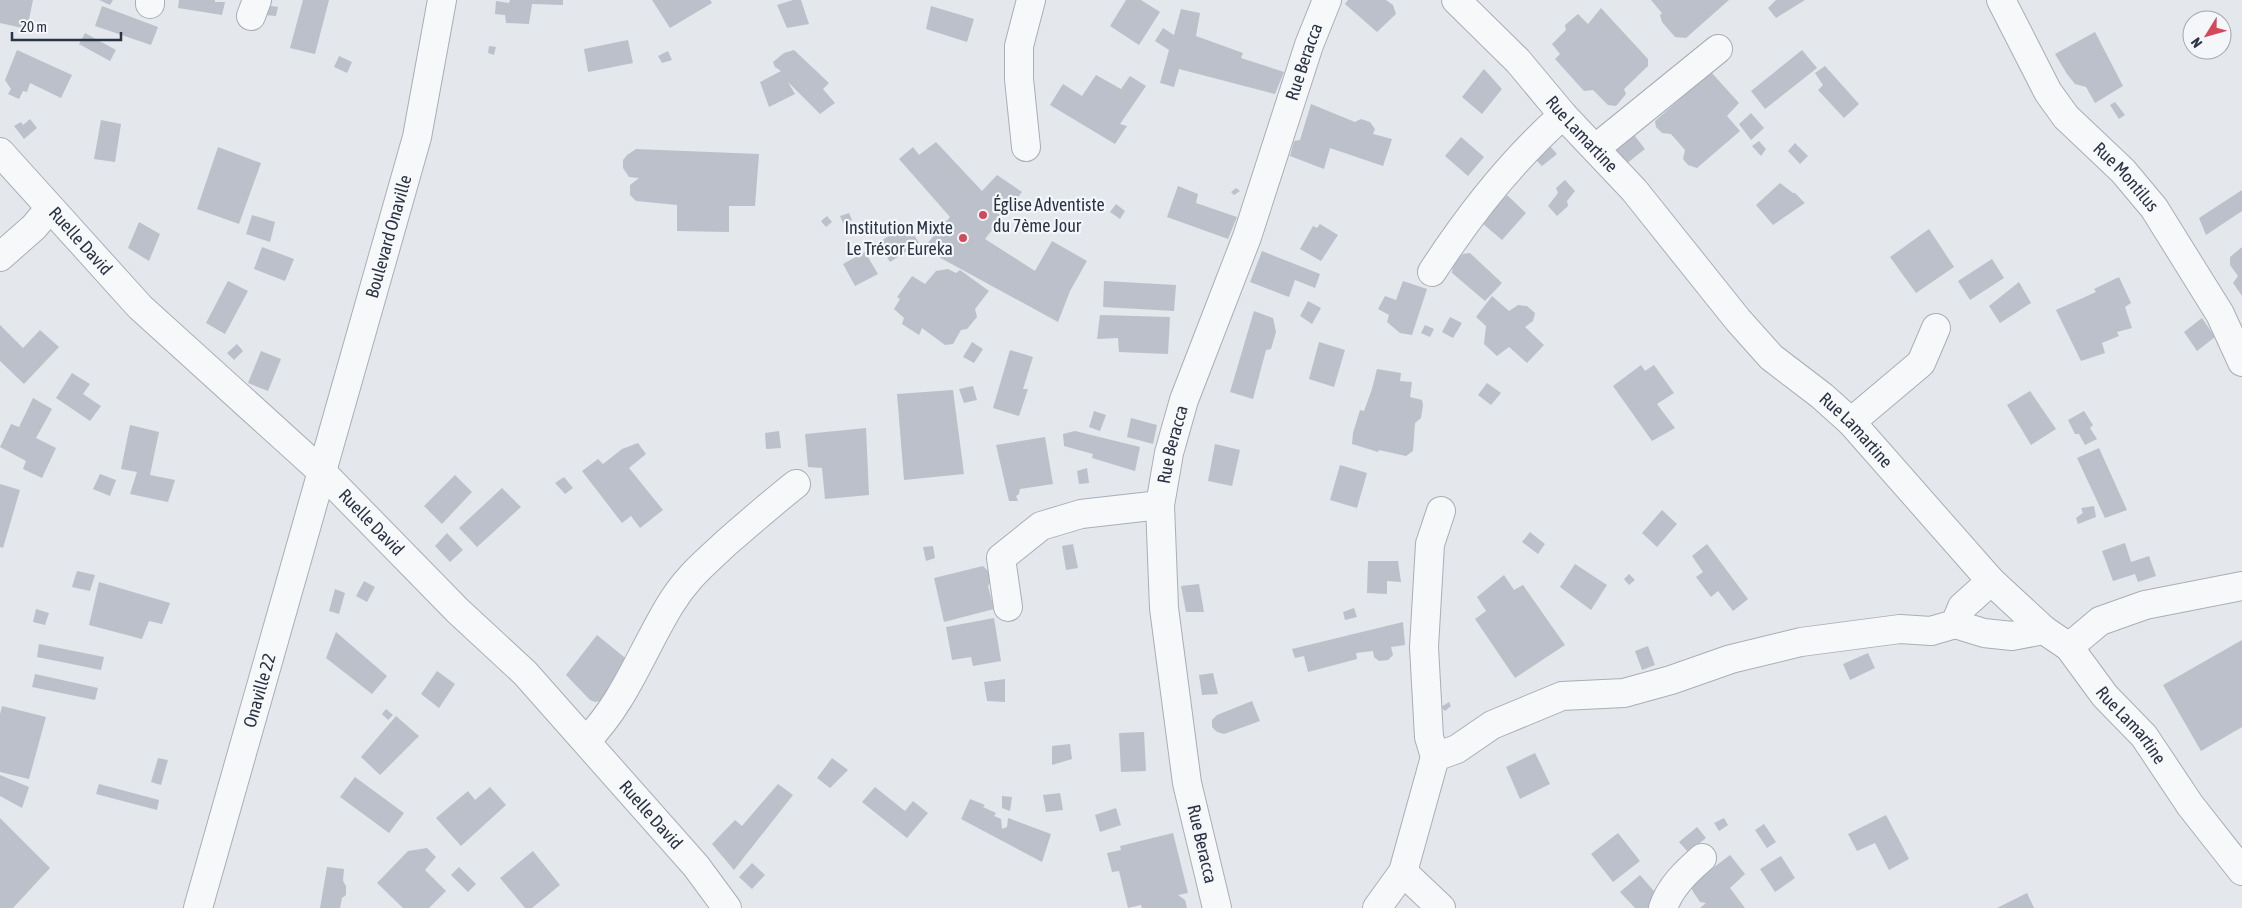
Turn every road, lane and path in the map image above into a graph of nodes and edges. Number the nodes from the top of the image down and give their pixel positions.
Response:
1 (442, 0) edge
2 (1031, 0) edge
3 (1327, 0) edge
4 (1456, 0) edge
5 (2001, 0) edge
6 (1718, 49) dead end
7 (1563, 115) junction
8 (1026, 148) dead end
9 (1596, 148) junction
10 (0, 152) edge
11 (50, 208) junction
12 (0, 257) edge
13 (1432, 272) dead end
14 (1936, 328) dead end
15 (2242, 362) edge
16 (1851, 422) junction
17 (322, 472) junction
18 (796, 484) dead end
19 (1160, 505) junction
20 (1441, 511) dead end
21 (1991, 581) junction
22 (2242, 586) edge
23 (1008, 607) dead end
24 (1955, 624) junction
25 (2044, 630) junction
26 (2069, 647) junction
27 (586, 741) junction
28 (1436, 757) junction
29 (1702, 858) dead end
30 (2242, 871) edge
31 (1402, 872) junction
32 (198, 908) edge
33 (727, 908) edge
34 (1217, 908) edge
35 (1377, 908) edge
36 (1442, 908) edge
37 (1663, 908) edge

1 - 17 street, Boulevard Onaville
2 - 8 street
3 - 19 street, Rue Beracca
4 - 7 street, Rue Lamartine
5 - 15 street, Rue Montilus
6 - 9 street
7 - 9 street, Rue Lamartine
7 - 13 street
9 - 16 street, Rue Lamartine
10 - 11 street, Ruelle David
11 - 12 street
11 - 17 street, Ruelle David
14 - 16 street
16 - 21 street, Rue Lamartine
17 - 27 street, Ruelle David
17 - 32 street, Onaville 22
18 - 27 street
19 - 23 street
19 - 34 street, Rue Beracca
20 - 28 street
21 - 24 street
21 - 25 street, Rue Lamartine
22 - 26 street
24 - 25 street
24 - 28 street
25 - 26 street, Rue Lamartine
26 - 30 street, Rue Lamartine
27 - 33 street, Ruelle David
28 - 31 street
29 - 37 street
31 - 35 street
31 - 36 street

